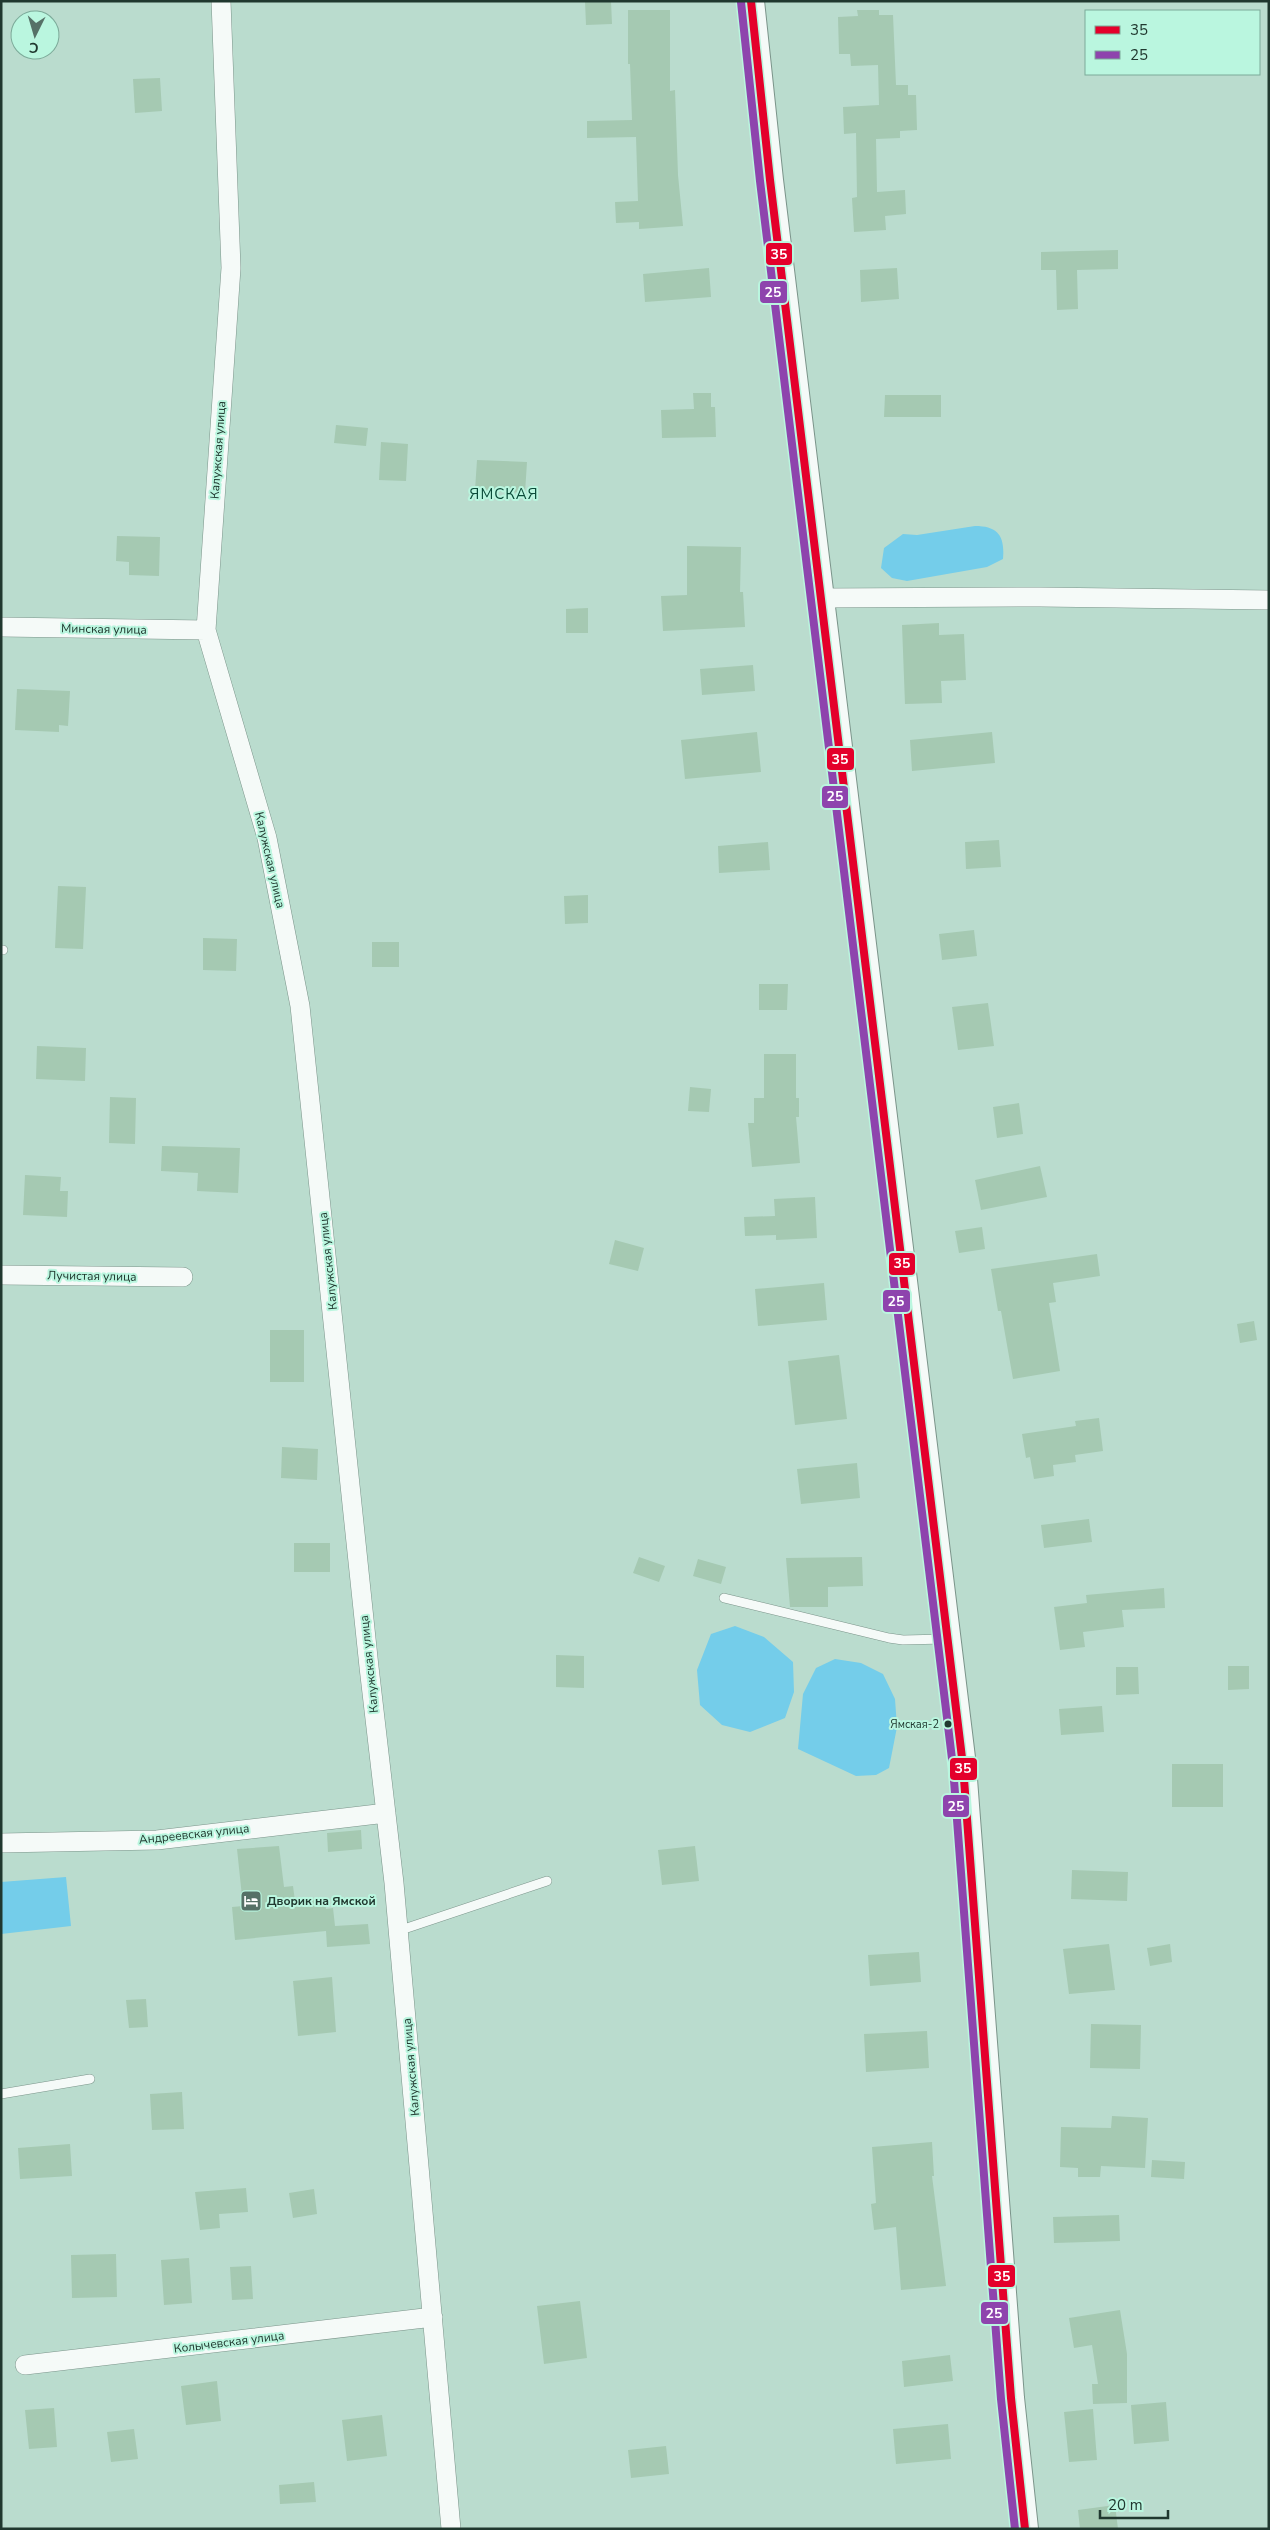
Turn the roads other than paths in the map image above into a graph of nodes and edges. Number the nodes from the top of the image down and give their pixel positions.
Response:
1 (221, 1) edge
2 (751, 1) edge
3 (821, 598) junction
4 (1269, 600) edge
5 (1, 627) edge
6 (206, 630) junction
7 (1, 1276) edge
8 (183, 1277) dead end
9 (724, 1598) dead end
10 (948, 1639) junction
11 (386, 1813) junction
12 (1, 1843) edge
13 (547, 1881) dead end
14 (398, 1931) junction
15 (90, 2079) dead end
16 (1, 2094) edge
17 (433, 2317) junction
18 (25, 2365) dead end
19 (451, 2529) edge
20 (1025, 2529) edge

1 - 6 street, Калужская улица
2 - 3 main road
3 - 4 street
3 - 10 main road
5 - 6 street, Минская улица
6 - 11 street, Калужская улица
7 - 8 street, Лучистая улица
9 - 10 lane
10 - 20 main road
11 - 12 street, Андреевская улица
11 - 14 street, Калужская улица
13 - 14 lane
14 - 17 street, Калужская улица
15 - 16 lane
17 - 18 street, Колычевская улица
17 - 19 street, Калужская улица

